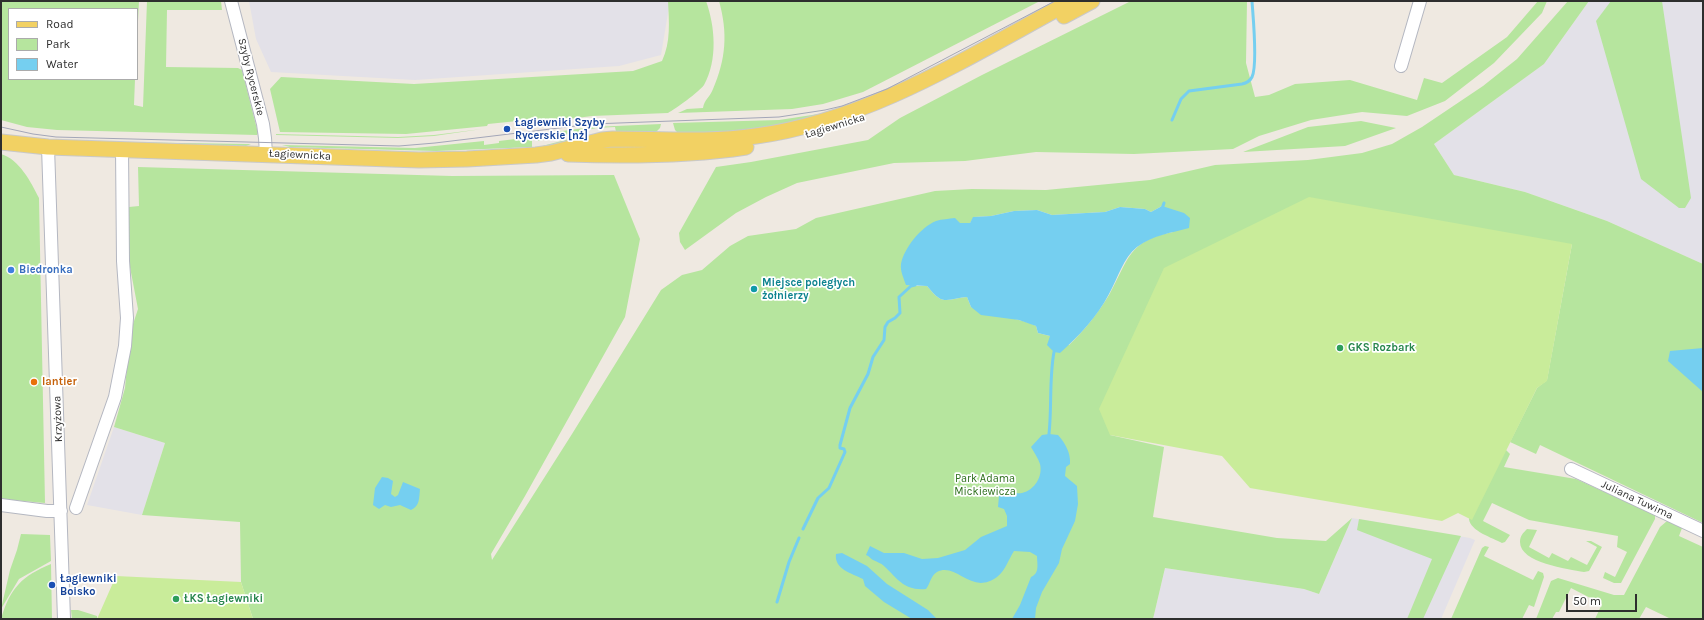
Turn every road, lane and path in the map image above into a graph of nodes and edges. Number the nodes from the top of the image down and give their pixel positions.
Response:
1 (230, 1) edge
2 (1072, 1) edge
3 (1092, 1) edge
4 (1420, 1) edge
5 (1401, 66) dead end
6 (1, 142) edge
7 (48, 147) junction
8 (122, 149) junction
9 (551, 153) junction
10 (266, 154) junction
11 (1571, 469) dead end
12 (1, 505) edge
13 (76, 508) dead end
14 (61, 511) junction
15 (1703, 531) edge
16 (64, 619) edge

1 - 10 street, Szyby Rycerskie
2 - 9 main road, Łagiewnicka
3 - 9 main road, Łagiewnicka
4 - 5 street
6 - 7 main road, Łagiewnicka
7 - 8 main road, Łagiewnicka
7 - 14 street, Krzyżowa
8 - 10 main road, Łagiewnicka
8 - 13 street
9 - 10 main road, Łagiewnicka
11 - 15 street, Juliana Tuwima
12 - 14 street
14 - 16 street, Krzyżowa

